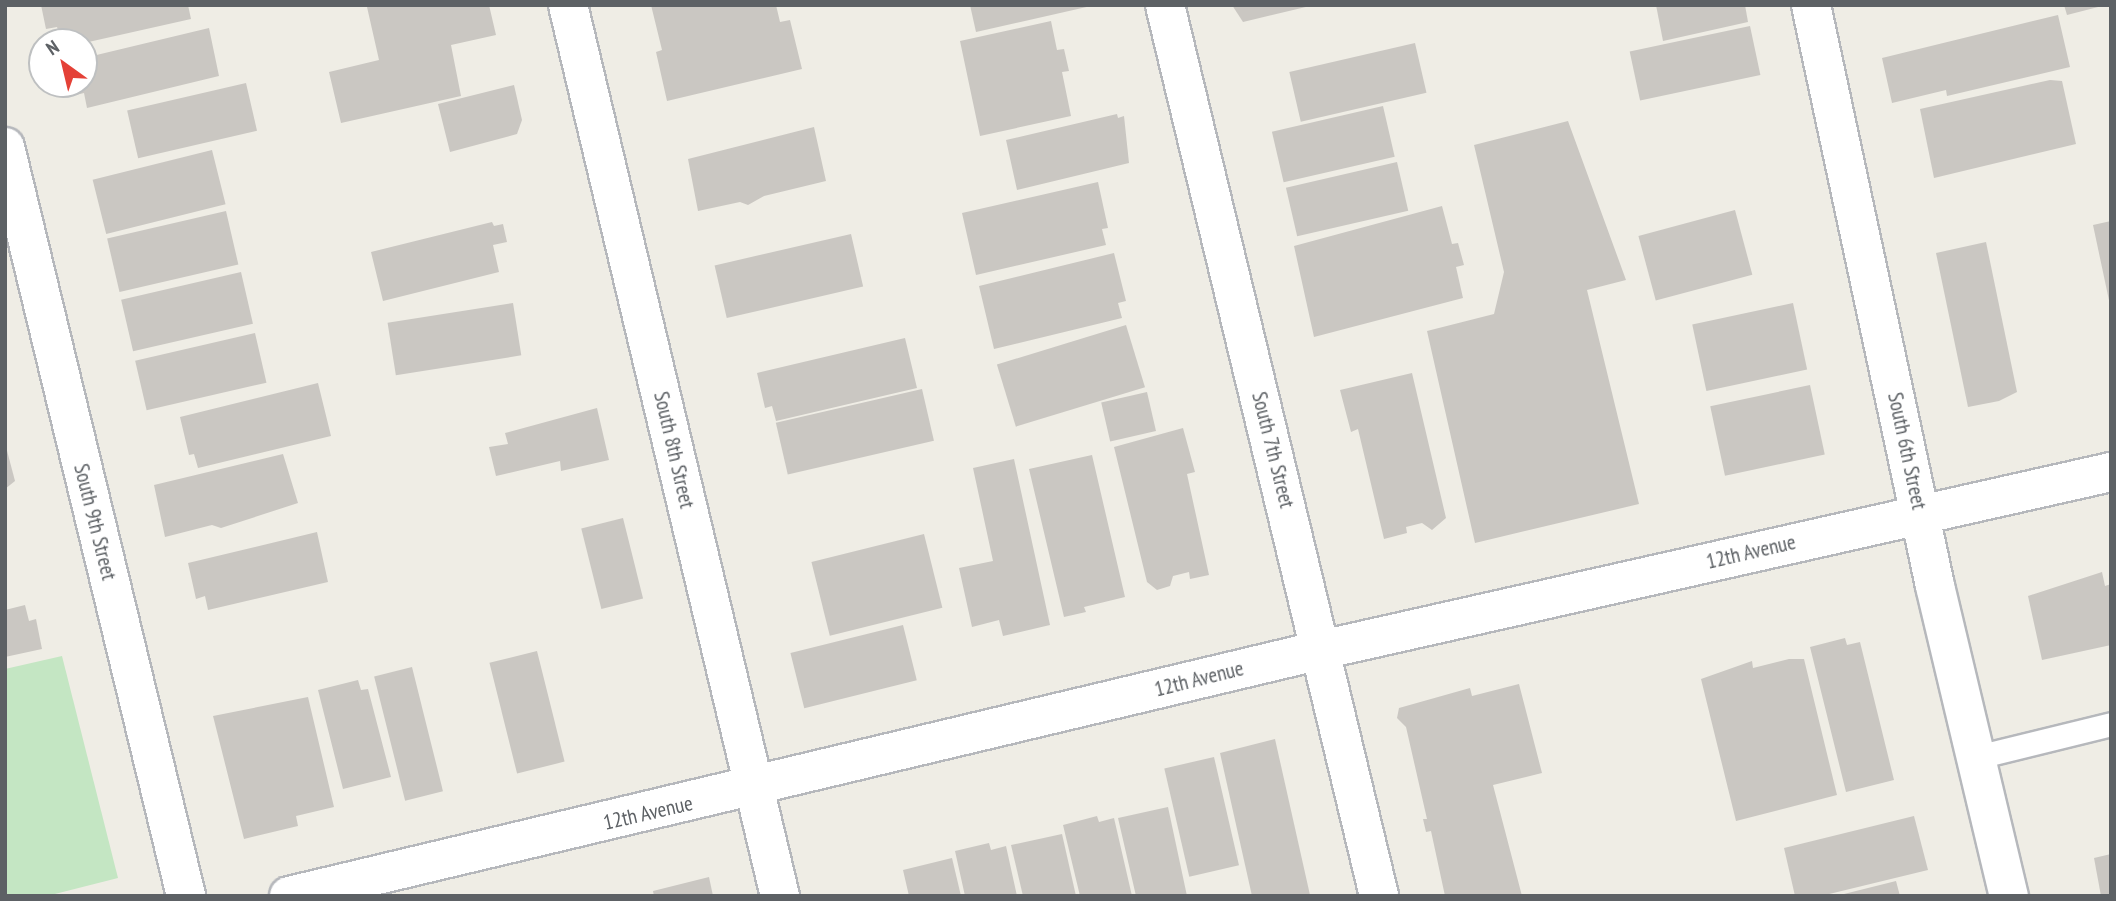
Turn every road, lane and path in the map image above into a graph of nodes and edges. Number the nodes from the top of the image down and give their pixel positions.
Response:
1 (568, 5) edge
2 (1165, 5) edge
3 (1811, 5) edge
4 (5, 147) edge
5 (2111, 472) edge
6 (1921, 514) junction
7 (1321, 650) junction
8 (2111, 724) edge
9 (1977, 757) junction
10 (754, 788) junction
11 (186, 896) edge
12 (289, 896) edge
13 (780, 896) edge
14 (1379, 896) edge
15 (2009, 896) edge

1 - 10 street, South 8th Street
2 - 7 street, South 7th Street
3 - 6 street, South 6th Street
4 - 11 street, South 9th Street
5 - 6 street, 12th Avenue
6 - 7 street, 12th Avenue
6 - 9 street, South 6th Street
7 - 10 street, 12th Avenue
7 - 14 street, South 7th Street
8 - 9 lane
9 - 15 street, South 6th Street
10 - 12 street, 12th Avenue
10 - 13 street, South 8th Street

